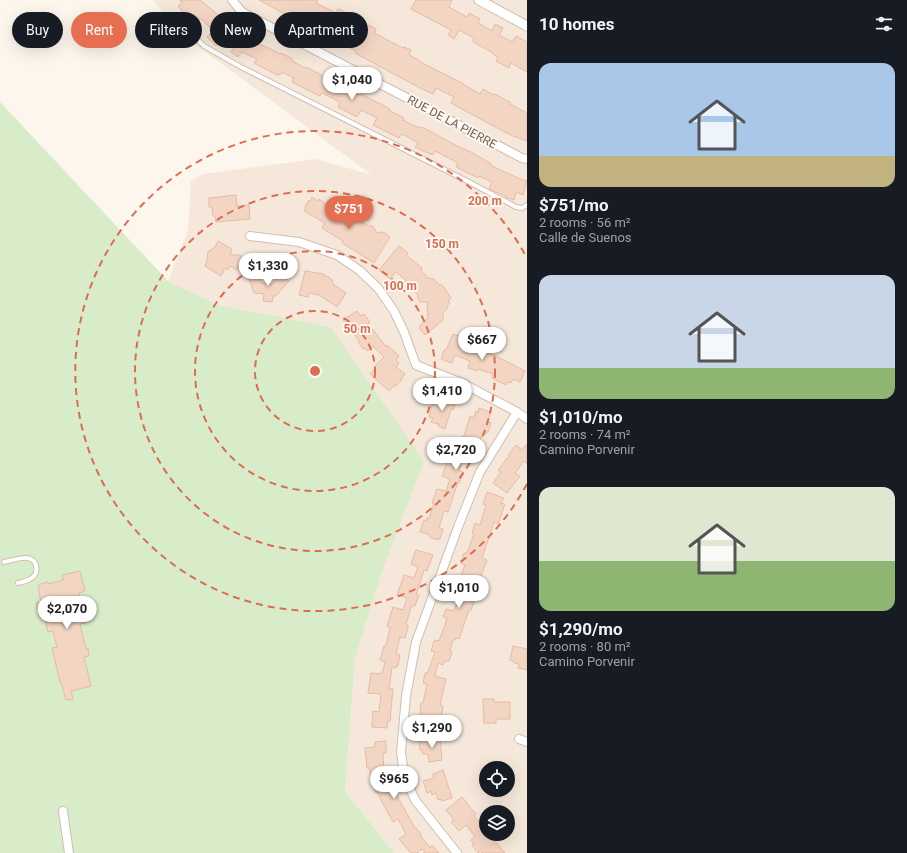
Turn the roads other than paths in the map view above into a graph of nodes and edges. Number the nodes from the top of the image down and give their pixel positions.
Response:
1 (232, 0) edge
2 (479, 0) edge
3 (527, 26) edge
4 (202, 44) edge
5 (527, 159) edge
6 (527, 205) edge
7 (250, 236) dead end
8 (517, 412) junction
9 (527, 419) edge
10 (4, 562) dead end
11 (18, 583) dead end
12 (63, 811) dead end
13 (69, 853) edge
14 (457, 853) edge

1 - 5 street, RUE DE LA PIERRE
2 - 3 street
4 - 6 lane
7 - 8 street
8 - 9 street
8 - 14 street
10 - 11 lane
12 - 13 street

